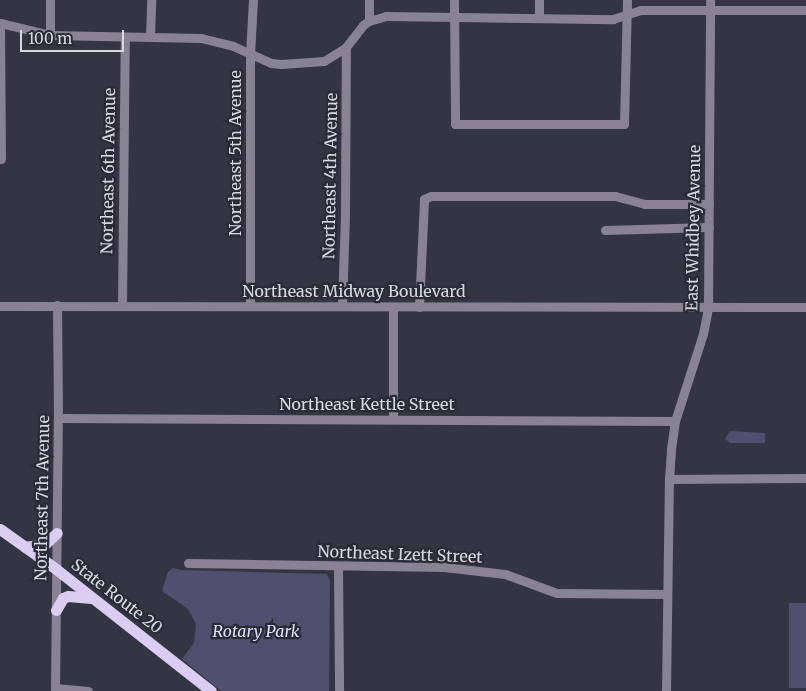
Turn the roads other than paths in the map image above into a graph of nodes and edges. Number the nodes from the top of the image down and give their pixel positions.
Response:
1 (50, 0) edge
2 (150, 0) edge
3 (253, 0) edge
4 (369, 0) edge
5 (454, 0) edge
6 (539, 0) edge
7 (627, 0) edge
8 (710, 5) edge
9 (806, 10) edge
10 (627, 14) junction
11 (454, 17) junction
12 (539, 18) junction
13 (369, 21) junction
14 (0, 23) edge
15 (50, 35) junction
16 (125, 37) junction
17 (150, 37) junction
18 (346, 47) junction
19 (250, 55) junction
20 (1, 158) edge
21 (709, 204) junction
22 (709, 227) junction
23 (605, 230) dead end
24 (56, 305) junction
25 (0, 306) edge
26 (122, 306) junction
27 (250, 306) junction
28 (342, 306) junction
29 (393, 307) junction
30 (420, 307) junction
31 (806, 307) edge
32 (708, 308) junction
33 (58, 418) junction
34 (393, 419) junction
35 (675, 421) junction
36 (806, 478) edge
37 (669, 479) junction
38 (0, 530) edge
39 (57, 533) junction
40 (25, 547) junction
41 (188, 563) dead end
42 (338, 567) junction
43 (56, 569) junction
44 (667, 594) junction
45 (93, 598) junction
46 (56, 610) junction
47 (55, 690) edge
48 (88, 691) edge
49 (211, 691) edge
50 (339, 691) edge
51 (666, 691) edge

1 - 15 street
2 - 17 street
3 - 19 street, Northeast 5th Avenue
4 - 13 street
5 - 11 street
6 - 12 street
7 - 10 street
8 - 9 street
8 - 10 street
8 - 21 street, East Whidbey Avenue
10 - 11 street
10 - 12 street
11 - 12 street
11 - 13 street
13 - 18 street
14 - 15 street
14 - 20 street
15 - 16 street
16 - 17 street
16 - 26 street, Northeast 6th Avenue
17 - 19 street
18 - 19 street
18 - 28 street, Northeast 4th Avenue
19 - 27 street, Northeast 5th Avenue
21 - 22 street, East Whidbey Avenue
21 - 30 street
22 - 23 street
22 - 32 street, East Whidbey Avenue
24 - 25 street, Northeast Midway Boulevard
24 - 26 street, Northeast Midway Boulevard
24 - 33 street, Northeast 7th Avenue
26 - 27 street, Northeast Midway Boulevard
27 - 28 street, Northeast Midway Boulevard
28 - 29 street, Northeast Midway Boulevard
29 - 30 street, Northeast Midway Boulevard
29 - 34 street
30 - 32 street, Northeast Midway Boulevard
31 - 32 street, Northeast Midway Boulevard
32 - 35 street, East Whidbey Avenue
33 - 34 street, Northeast Kettle Street
33 - 39 street, Northeast 7th Avenue
34 - 35 street, Northeast Kettle Street
35 - 37 street, East Whidbey Avenue
36 - 37 street
37 - 44 street, East Whidbey Avenue
38 - 40 main road, State Route 20
39 - 40 main road
39 - 43 street, Northeast 7th Avenue
40 - 43 main road, State Route 20
41 - 42 street, Northeast Izett Street
42 - 44 street, Northeast Izett Street
42 - 50 street
43 - 45 main road, State Route 20
43 - 46 street, Northeast 7th Avenue
44 - 51 street, East Whidbey Avenue
45 - 46 main road
45 - 49 main road, State Route 20
46 - 47 street, Northeast 7th Avenue
47 - 48 street

